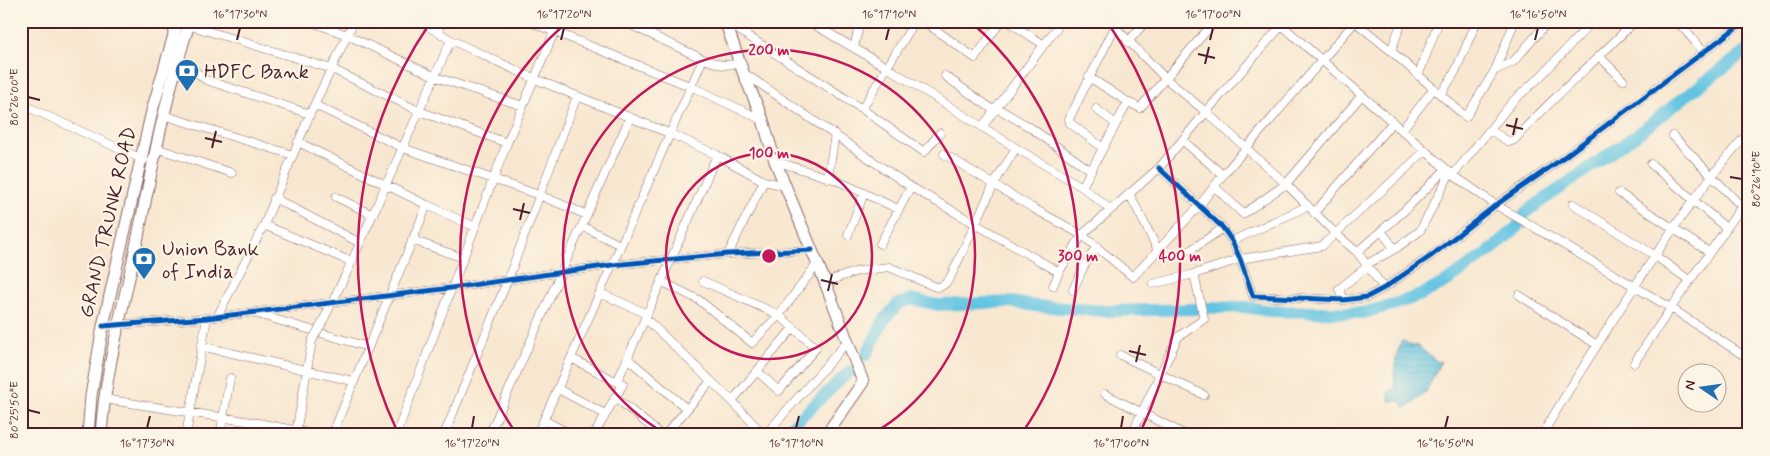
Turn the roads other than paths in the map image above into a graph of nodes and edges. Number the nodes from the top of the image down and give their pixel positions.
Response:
1 (310, 21) edge
2 (354, 21) edge
3 (419, 21) edge
4 (442, 21) edge
5 (528, 21) edge
6 (558, 21) edge
7 (622, 21) edge
8 (808, 21) edge
9 (825, 21) edge
10 (860, 21) edge
11 (915, 21) edge
12 (923, 21) edge
13 (1001, 21) edge
14 (1008, 21) edge
15 (1062, 21) edge
16 (1146, 21) edge
17 (1215, 21) edge
18 (1402, 21) edge
19 (1439, 21) edge
20 (1477, 21) edge
21 (1515, 21) edge
22 (1549, 21) edge
23 (1593, 21) edge
24 (1635, 21) edge
25 (1677, 21) edge
26 (1745, 21) edge
27 (185, 22) edge
28 (726, 22) edge
29 (1354, 22) edge
30 (320, 23) edge
31 (1114, 23) edge
32 (1280, 23) edge
33 (1363, 24) edge
34 (1736, 24) edge
35 (823, 30) junction
36 (438, 31) junction
37 (554, 32) junction
38 (348, 35) junction
39 (451, 40) junction
40 (1128, 42) junction
41 (1044, 45) junction
42 (854, 48) junction
43 (1391, 51) junction
44 (1703, 51) junction
45 (1599, 56) junction
46 (178, 57) junction
47 (703, 59) junction
48 (1322, 60) junction
49 (741, 68) junction
50 (888, 68) junction
51 (332, 69) junction
52 (1495, 70) junction
53 (945, 76) dead end
54 (1418, 76) junction
55 (436, 77) junction
56 (1089, 77) junction
57 (1165, 78) junction
58 (535, 79) junction
59 (1623, 80) dead end
60 (692, 87) junction
61 (1437, 91) junction
62 (1362, 95) junction
63 (577, 96) junction
64 (1128, 102) junction
65 (21, 104) edge
66 (315, 105) junction
67 (523, 106) junction
68 (862, 109) junction
69 (996, 109) junction
70 (1096, 109) dead end
71 (420, 111) junction
72 (1206, 112) junction
73 (310, 114) junction
74 (163, 115) junction
75 (630, 117) junction
76 (763, 120) junction
77 (1393, 122) junction
78 (1116, 124) junction
79 (982, 127) junction
80 (1402, 130) junction
81 (1490, 130) junction
82 (1749, 132) edge
83 (940, 133) dead end
84 (671, 134) junction
85 (835, 134) junction
86 (1673, 136) dead end
87 (1182, 140) junction
88 (298, 142) junction
89 (507, 143) junction
90 (156, 148) junction
91 (404, 148) junction
92 (1016, 148) junction
93 (1103, 148) junction
94 (1246, 148) junction
95 (1425, 151) junction
96 (944, 154) dead end
97 (293, 155) junction
98 (716, 155) junction
99 (140, 159) junction
100 (775, 161) junction
101 (153, 164) junction
102 (1651, 164) dead end
103 (1159, 168) junction
104 (1091, 171) junction
105 (1449, 172) junction
106 (232, 173) dead end
107 (1223, 175) junction
108 (1712, 176) junction
109 (828, 178) junction
110 (494, 179) junction
111 (764, 180) junction
112 (994, 184) junction
113 (1286, 184) junction
114 (387, 185) junction
115 (786, 186) junction
116 (1214, 186) junction
117 (911, 187) junction
118 (1082, 187) junction
119 (864, 193) junction
120 (1129, 193) junction
121 (1619, 193) dead end
122 (539, 195) junction
123 (1749, 196) edge
124 (336, 197) dead end
125 (274, 198) junction
126 (1694, 200) junction
127 (1573, 204) dead end
128 (427, 205) junction
129 (1496, 205) junction
130 (1199, 206) junction
131 (1308, 206) junction
132 (1741, 206) junction
133 (898, 209) junction
134 (1110, 210) junction
135 (1314, 213) junction
136 (373, 215) junction
137 (587, 215) junction
138 (264, 225) junction
139 (975, 225) junction
140 (582, 226) junction
141 (476, 227) junction
142 (1223, 228) junction
143 (1673, 228) junction
144 (1726, 228) junction
145 (1381, 231) junction
146 (1336, 234) junction
147 (848, 235) dead end
148 (1082, 235) junction
149 (412, 240) junction
150 (1232, 241) junction
151 (360, 243) junction
152 (880, 244) dead end
153 (620, 245) junction
154 (1097, 246) junction
155 (1395, 249) junction
156 (812, 250) junction
157 (1158, 250) junction
158 (1191, 250) dead end
159 (1357, 252) junction
160 (1709, 252) junction
161 (728, 254) junction
162 (1654, 255) junction
163 (463, 258) junction
164 (1240, 259) junction
165 (669, 260) junction
166 (352, 262) junction
167 (818, 264) junction
168 (612, 265) junction
169 (1368, 265) junction
170 (562, 271) junction
171 (1059, 272) junction
172 (1194, 274) junction
173 (508, 279) junction
174 (1689, 280) junction
175 (661, 281) junction
176 (703, 281) dead end
177 (825, 282) junction
178 (1153, 284) dead end
179 (1053, 286) dead end
180 (1635, 287) junction
181 (452, 288) junction
182 (1384, 288) junction
183 (1073, 290) dead end
184 (600, 293) junction
185 (390, 295) junction
186 (1519, 295) dead end
187 (1344, 300) junction
188 (333, 301) junction
189 (1671, 308) junction
190 (252, 312) junction
191 (779, 315) junction
192 (646, 316) junction
193 (217, 317) junction
194 (207, 318) junction
195 (117, 325) junction
196 (103, 326) junction
197 (793, 328) junction
198 (848, 341) junction
199 (1597, 345) junction
200 (201, 346) junction
201 (368, 347) junction
202 (1120, 355) dead end
203 (572, 358) junction
204 (627, 358) junction
205 (1749, 359) edge
206 (1634, 363) dead end
207 (306, 370) junction
208 (757, 371) junction
209 (1160, 375) junction
210 (230, 378) dead end
211 (353, 381) junction
212 (711, 381) junction
213 (617, 382) junction
214 (558, 389) junction
215 (1105, 394) dead end
216 (1204, 396) dead end
217 (616, 397) junction
218 (104, 399) junction
219 (732, 401) junction
220 (687, 409) junction
221 (189, 411) junction
222 (1142, 411) junction
223 (605, 414) junction
224 (223, 417) junction
225 (544, 420) junction
226 (258, 423) junction
227 (296, 432) edge
228 (1186, 434) edge
229 (88, 435) edge
230 (101, 435) edge
231 (186, 435) edge
232 (220, 435) edge
233 (257, 435) edge
234 (319, 435) edge
235 (332, 435) edge
236 (396, 435) edge
237 (444, 435) edge
238 (489, 435) edge
239 (538, 435) edge
240 (572, 435) edge
241 (594, 435) edge
242 (663, 435) edge
243 (764, 435) edge
244 (832, 435) edge
245 (1131, 435) edge
246 (1542, 435) edge

1 - 30 street
2 - 38 street
3 - 36 street
4 - 36 street
5 - 37 street
6 - 37 street
7 - 47 street
8 - 35 street
9 - 35 street
10 - 42 street
11 - 50 street
12 - 13 street
14 - 41 street
15 - 41 street
16 - 40 street
17 - 57 street
18 - 43 street
19 - 54 street
20 - 61 street
21 - 52 street
22 - 52 street
23 - 81 street
24 - 45 street
25 - 44 street
26 - 34 street
27 - 46 main road, GRAND TRUNK ROAD
27 - 51 street
27 - 99 main road, GRAND TRUNK ROAD
28 - 49 main road
28 - 68 street
29 - 33 street
29 - 48 street
30 - 38 street
31 - 40 street
31 - 56 street
32 - 48 street
32 - 72 street
33 - 43 street
34 - 44 street
35 - 42 street
36 - 39 street
37 - 58 street
37 - 60 street
38 - 51 street
38 - 55 street
39 - 55 street
39 - 58 street
40 - 57 street
41 - 69 street
42 - 50 street
43 - 54 street
44 - 129 street
45 - 59 street
45 - 81 street
46 - 73 street
46 - 74 main road, GRAND TRUNK ROAD
47 - 49 street
47 - 60 street
48 - 62 street
48 - 94 street
49 - 76 main road
49 - 85 street
50 - 68 street
50 - 79 street
51 - 66 street
51 - 71 street
52 - 61 street
53 - 69 street
54 - 61 street
55 - 67 street
55 - 71 street
56 - 64 street
56 - 93 street
57 - 64 street
57 - 72 street
58 - 63 street
58 - 67 street
60 - 76 street
60 - 84 street
61 - 80 street
62 - 77 street
62 - 113 street
63 - 75 street
63 - 122 street
64 - 78 street
65 - 99 street
66 - 73 street
66 - 91 street
67 - 89 street
68 - 83 street
69 - 79 street
69 - 104 street
70 - 78 street
71 - 89 street
71 - 91 street
72 - 87 street
72 - 94 street
73 - 88 street
74 - 90 main road, GRAND TRUNK ROAD
74 - 97 street
75 - 84 street
75 - 137 street
76 - 100 main road
77 - 80 street
77 - 135 street
78 - 93 street
79 - 92 street
80 - 95 street
81 - 105 street
82 - 108 street
84 - 98 street
84 - 153 street
85 - 109 street
85 - 117 street
86 - 108 street
87 - 103 street
87 - 107 street
88 - 97 street
88 - 114 street
89 - 110 street
90 - 101 main road, GRAND TRUNK ROAD
90 - 106 street
91 - 110 street
91 - 114 street
92 - 112 street
92 - 118 street
93 - 104 street
94 - 107 street
94 - 113 street
95 - 105 street
95 - 146 street
96 - 112 street
97 - 125 street
98 - 111 street
98 - 165 street
99 - 101 street
99 - 196 main road, GRAND TRUNK ROAD
100 - 109 street
100 - 115 main road
101 - 195 main road, GRAND TRUNK ROAD
102 - 126 street
103 - 120 street
103 - 130 street
104 - 118 street
105 - 129 street
105 - 145 street
105 - 155 street
107 - 116 street
108 - 126 street
108 - 132 street
109 - 119 street
110 - 122 street
110 - 141 street
111 - 115 street
111 - 161 street
112 - 139 street
112 - 148 street
113 - 116 street
113 - 131 street
114 - 128 street
114 - 136 street
115 - 156 main road
116 - 130 street
117 - 133 street
117 - 139 street
118 - 134 street
119 - 133 street
119 - 147 street
120 - 134 street
120 - 157 street
121 - 143 street
122 - 137 street
122 - 173 street
123 - 132 street
124 - 136 street
125 - 138 street
125 - 151 street
126 - 143 street
126 - 144 street
127 - 162 street
128 - 141 street
128 - 149 street
129 - 180 street
129 - 182 street
130 - 142 street
130 - 157 street
131 - 135 street
131 - 150 street
132 - 144 street
133 - 152 street
134 - 148 street
135 - 146 street
136 - 151 street
137 - 140 street
138 - 166 street
138 - 193 street
139 - 171 street
139 - 177 street
140 - 153 street
140 - 170 street
141 - 163 street
142 - 150 street
142 - 158 street
143 - 160 street
143 - 162 street
144 - 160 street
145 - 155 street
145 - 159 street
146 - 159 street
146 - 164 street
148 - 154 street
148 - 171 street
149 - 163 street
149 - 185 street
150 - 164 street
151 - 166 street
153 - 168 street
154 - 157 street
154 - 183 street
155 - 169 street
156 - 161 street
156 - 167 main road
159 - 169 street
160 - 174 street
161 - 165 street
162 - 174 street
162 - 180 street
163 - 181 street
164 - 172 street
164 - 187 street
165 - 168 street
165 - 175 street
166 - 188 street
167 - 177 main road
167 - 191 street
168 - 170 street
168 - 184 street
169 - 182 street
169 - 187 street
170 - 173 street
170 - 238 street
171 - 179 street
172 - 178 street
172 - 209 street
173 - 181 street
173 - 237 street
174 - 189 street
175 - 191 street
175 - 192 street
176 - 191 street
177 - 198 main road
180 - 189 street
180 - 199 street
181 - 185 street
181 - 236 street
182 - 187 street
184 - 192 street
184 - 203 street
185 - 188 street
185 - 201 street
186 - 199 street
188 - 190 street
188 - 207 street, bridge
189 - 205 street
189 - 206 street
190 - 193 street
190 - 201 street
191 - 197 street
192 - 204 street
192 - 212 street
193 - 194 street
194 - 195 street
194 - 200 street
195 - 196 street
195 - 218 main road, GRAND TRUNK ROAD
196 - 229 main road, GRAND TRUNK ROAD
197 - 208 street
197 - 208 street
198 - 243 street
198 - 244 main road
199 - 246 street
200 - 207 street
200 - 221 street
201 - 211 street
202 - 209 street
203 - 213 street
203 - 214 street
204 - 213 street
204 - 220 street
207 - 211 street
207 - 227 street
208 - 219 street
209 - 216 street
209 - 222 street
210 - 224 street
211 - 235 street
212 - 219 street
212 - 220 street
213 - 217 street
214 - 223 street
214 - 225 street
215 - 222 street
217 - 223 street
217 - 242 street
218 - 221 street
218 - 230 main road, GRAND TRUNK ROAD
219 - 243 street
220 - 242 street
221 - 224 street
221 - 231 street
222 - 228 street
222 - 245 street
223 - 241 street
224 - 226 street
224 - 232 street
225 - 239 street
225 - 240 street
226 - 227 street
226 - 233 street
227 - 234 street

